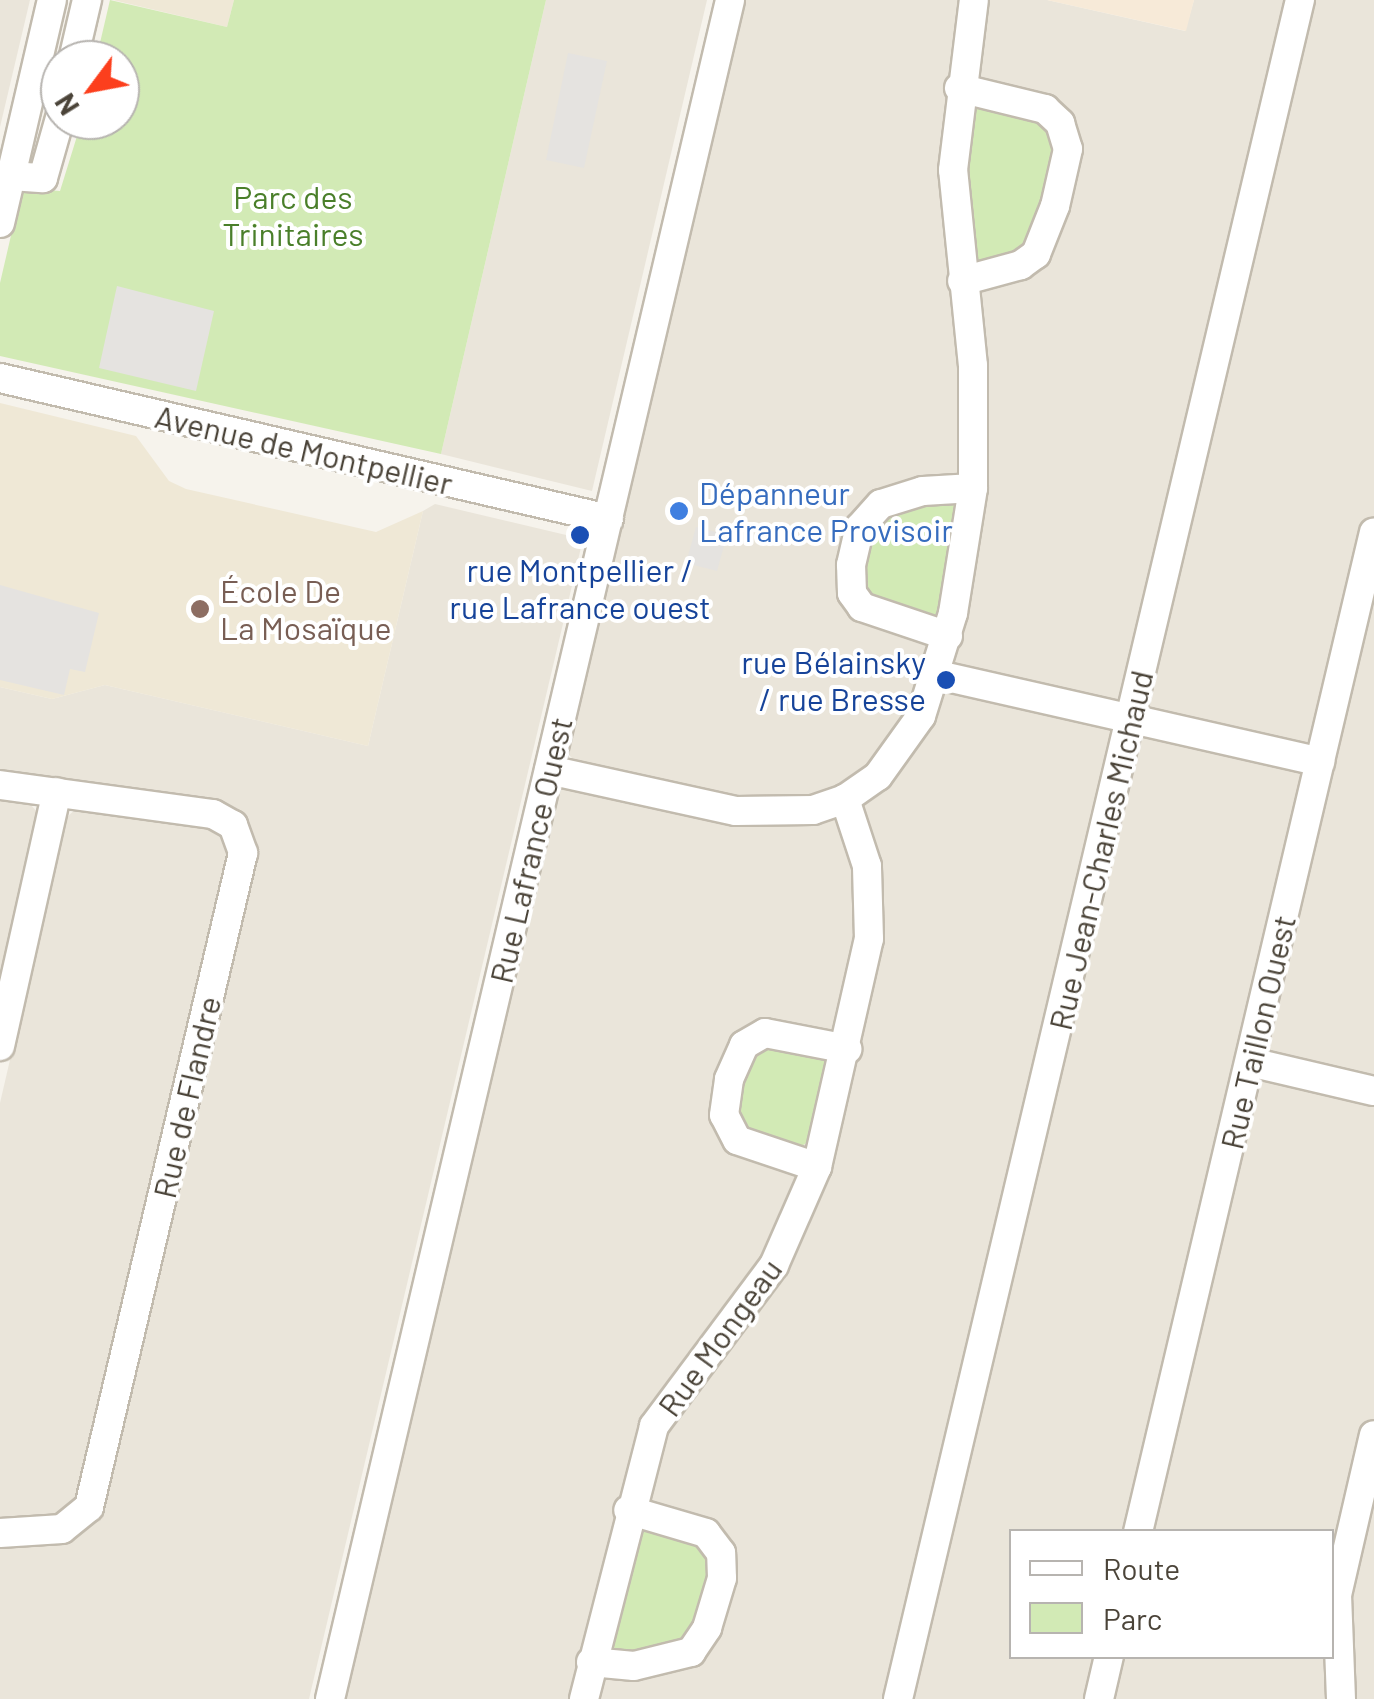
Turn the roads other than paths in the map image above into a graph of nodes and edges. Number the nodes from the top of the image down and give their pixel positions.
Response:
1 (52, 0) edge
2 (87, 0) edge
3 (730, 0) edge
4 (974, 0) edge
5 (1300, 0) edge
6 (78, 40) edge
7 (959, 88) junction
8 (26, 109) junction
9 (40, 113) edge
10 (54, 140) edge
11 (11, 176) junction
12 (0, 222) edge
13 (962, 281) junction
14 (0, 378) edge
15 (974, 488) junction
16 (608, 519) junction
17 (1374, 532) edge
18 (948, 636) junction
19 (938, 675) junction
20 (1131, 719) junction
21 (1320, 762) junction
22 (549, 770) junction
23 (0, 784) edge
24 (58, 792) junction
25 (844, 800) junction
26 (0, 1046) edge
27 (847, 1049) junction
28 (1250, 1062) junction
29 (1374, 1091) edge
30 (817, 1167) junction
31 (1374, 1435) edge
32 (628, 1510) junction
33 (1139, 1529) edge
34 (0, 1532) edge
35 (1108, 1659) edge
36 (592, 1662) junction
37 (330, 1699) edge
38 (584, 1699) edge
39 (898, 1699) edge
40 (1099, 1699) edge
41 (1341, 1699) edge

1 - 8 street
2 - 6 street
3 - 16 street, Rue Lafrance Ouest
4 - 7 street
5 - 20 street, Rue Jean-Charles Michaud
7 - 13 street
7 - 13 street
8 - 9 street
8 - 11 street
10 - 11 street
11 - 12 street
13 - 15 street
14 - 16 street, Avenue de Montpellier
15 - 18 street
15 - 18 street
16 - 22 street, Rue Lafrance Ouest
17 - 21 street, Rue Taillon Ouest
18 - 19 street
19 - 20 street
19 - 25 street
20 - 21 street
20 - 39 street, Rue Jean-Charles Michaud
21 - 28 street, Rue Taillon Ouest
22 - 25 street
22 - 37 street, Rue Lafrance Ouest
23 - 24 street, Rue de Flandre
24 - 26 street
24 - 34 street, Rue de Flandre
25 - 27 street, Rue Mongeau
27 - 30 street, Rue Mongeau
27 - 30 street
28 - 29 street
28 - 33 street, Rue Taillon Ouest
30 - 32 street, Rue Mongeau
31 - 41 street
32 - 36 street, Rue Mongeau
32 - 36 street
35 - 40 street
36 - 38 street, Rue Mongeau

